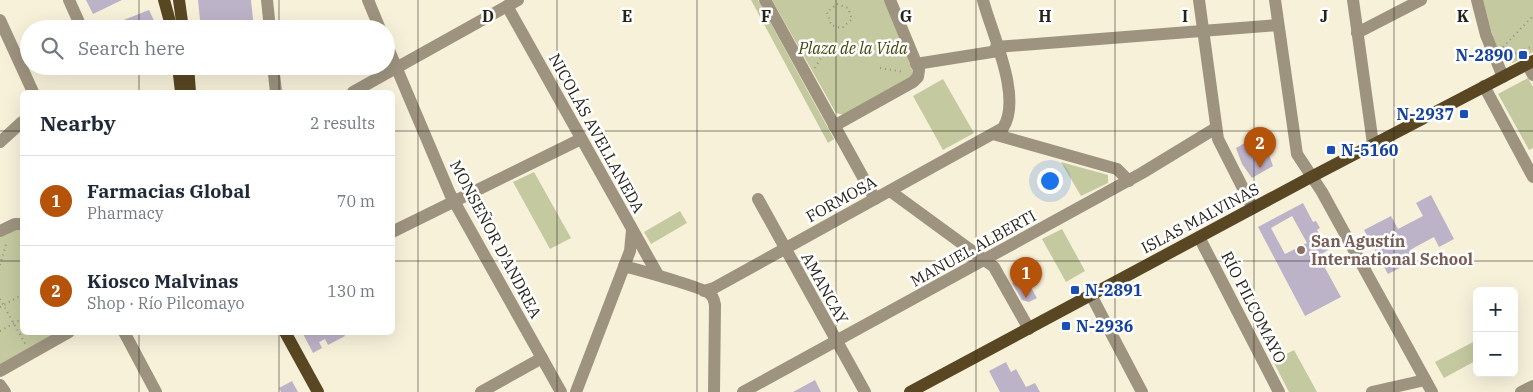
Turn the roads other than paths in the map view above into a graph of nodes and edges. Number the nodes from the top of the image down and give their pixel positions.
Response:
1 (69, 0) edge
2 (164, 0) edge
3 (178, 0) edge
4 (267, 0) edge
5 (368, 0) edge
6 (765, 0) edge
7 (890, 0) edge
8 (983, 0) edge
9 (1199, 0) edge
10 (1275, 0) edge
11 (1353, 0) edge
12 (1421, 0) edge
13 (1477, 0) edge
14 (513, 3) edge
15 (0, 20) edge
16 (78, 20) edge
17 (170, 20) edge
18 (181, 20) edge
19 (269, 20) edge
20 (376, 20) edge
21 (1278, 25) junction
22 (1203, 31) junction
23 (1357, 33) junction
24 (997, 49) junction
25 (395, 63) edge
26 (20, 64) edge
27 (1531, 67) edge
28 (397, 68) junction
29 (914, 69) junction
30 (25, 75) edge
31 (179, 75) edge
32 (189, 75) edge
33 (275, 75) edge
34 (384, 75) edge
35 (1503, 77) junction
36 (1484, 86) junction
37 (32, 90) edge
38 (181, 90) edge
39 (190, 90) edge
40 (276, 90) edge
41 (357, 90) edge
42 (20, 124) edge
43 (834, 126) junction
44 (1216, 128) junction
45 (993, 134) junction
46 (582, 139) junction
47 (0, 142) edge
48 (1373, 144) junction
49 (1529, 159) edge
50 (1311, 177) junction
51 (1533, 177) edge
52 (1128, 181) junction
53 (890, 191) junction
54 (758, 199) dead end
55 (875, 199) junction
56 (454, 202) junction
57 (1253, 208) junction
58 (20, 224) edge
59 (3, 229) edge
60 (632, 230) junction
61 (395, 231) edge
62 (1199, 237) junction
63 (785, 249) junction
64 (985, 260) junction
65 (624, 266) junction
66 (658, 275) junction
67 (704, 290) junction
68 (1091, 295) junction
69 (1028, 329) junction
70 (64, 335) edge
71 (126, 335) edge
72 (287, 335) edge
73 (836, 340) junction
74 (542, 358) junction
75 (0, 371) edge
76 (1425, 380) junction
77 (0, 385) edge
78 (1533, 386) edge
79 (5, 392) edge
80 (156, 392) edge
81 (318, 392) edge
82 (481, 392) edge
83 (561, 392) edge
84 (576, 392) edge
85 (714, 392) edge
86 (743, 392) edge
87 (865, 392) edge
88 (910, 392) edge
89 (1142, 392) edge
90 (1279, 392) edge
91 (1372, 392) edge
92 (1432, 392) edge
93 (1521, 392) edge

1 - 16 street
2 - 17 main road
3 - 18 main road
4 - 19 street
5 - 20 street
6 - 43 street
7 - 29 street
8 - 24 street
9 - 22 street
10 - 21 street
11 - 23 street
12 - 23 street
13 - 35 street
14 - 28 street
14 - 46 street, NICOLÁS AVELLANEDA
15 - 26 street
21 - 22 street
21 - 50 street
22 - 24 street
22 - 44 street
23 - 48 street
24 - 29 street
24 - 45 street
25 - 28 street, MONSEÑOR D'ANDREA
27 - 35 main road, ISLAS MALVINAS
28 - 56 street, MONSEÑOR D'ANDREA
29 - 43 street
30 - 37 street
31 - 38 main road
32 - 39 main road
33 - 40 street
34 - 41 street
35 - 36 main road, ISLAS MALVINAS
36 - 48 main road, ISLAS MALVINAS
36 - 49 street
42 - 47 street
43 - 55 street
44 - 52 street, MANUEL ALBERTI
44 - 57 street
45 - 52 street
45 - 53 street, FORMOSA
46 - 56 street
46 - 60 street, NICOLÁS AVELLANEDA
48 - 50 main road, ISLAS MALVINAS
49 - 51 street
50 - 57 main road, ISLAS MALVINAS
50 - 76 street
52 - 64 street, MANUEL ALBERTI
53 - 55 street, FORMOSA
53 - 64 street
54 - 63 street, AMANCAY
55 - 63 street, FORMOSA
56 - 61 street
56 - 74 street, MONSEÑOR D'ANDREA
57 - 62 main road, ISLAS MALVINAS
58 - 59 street
60 - 65 street
60 - 66 street, NICOLÁS AVELLANEDA
62 - 68 main road, ISLAS MALVINAS
62 - 90 street, RÍO PILCOMAYO
63 - 67 street, FORMOSA
63 - 73 street, AMANCAY
64 - 69 street
64 - 73 street, MANUEL ALBERTI
65 - 66 street
65 - 84 street
66 - 67 street
67 - 85 street
68 - 69 main road, ISLAS MALVINAS
68 - 89 street
69 - 88 main road, ISLAS MALVINAS
70 - 75 street
71 - 80 street
72 - 81 main road
73 - 86 street, MANUEL ALBERTI
73 - 87 street, AMANCAY
74 - 82 street
74 - 83 street, MONSEÑOR D'ANDREA
76 - 91 street
76 - 92 street
77 - 79 street
78 - 93 street

